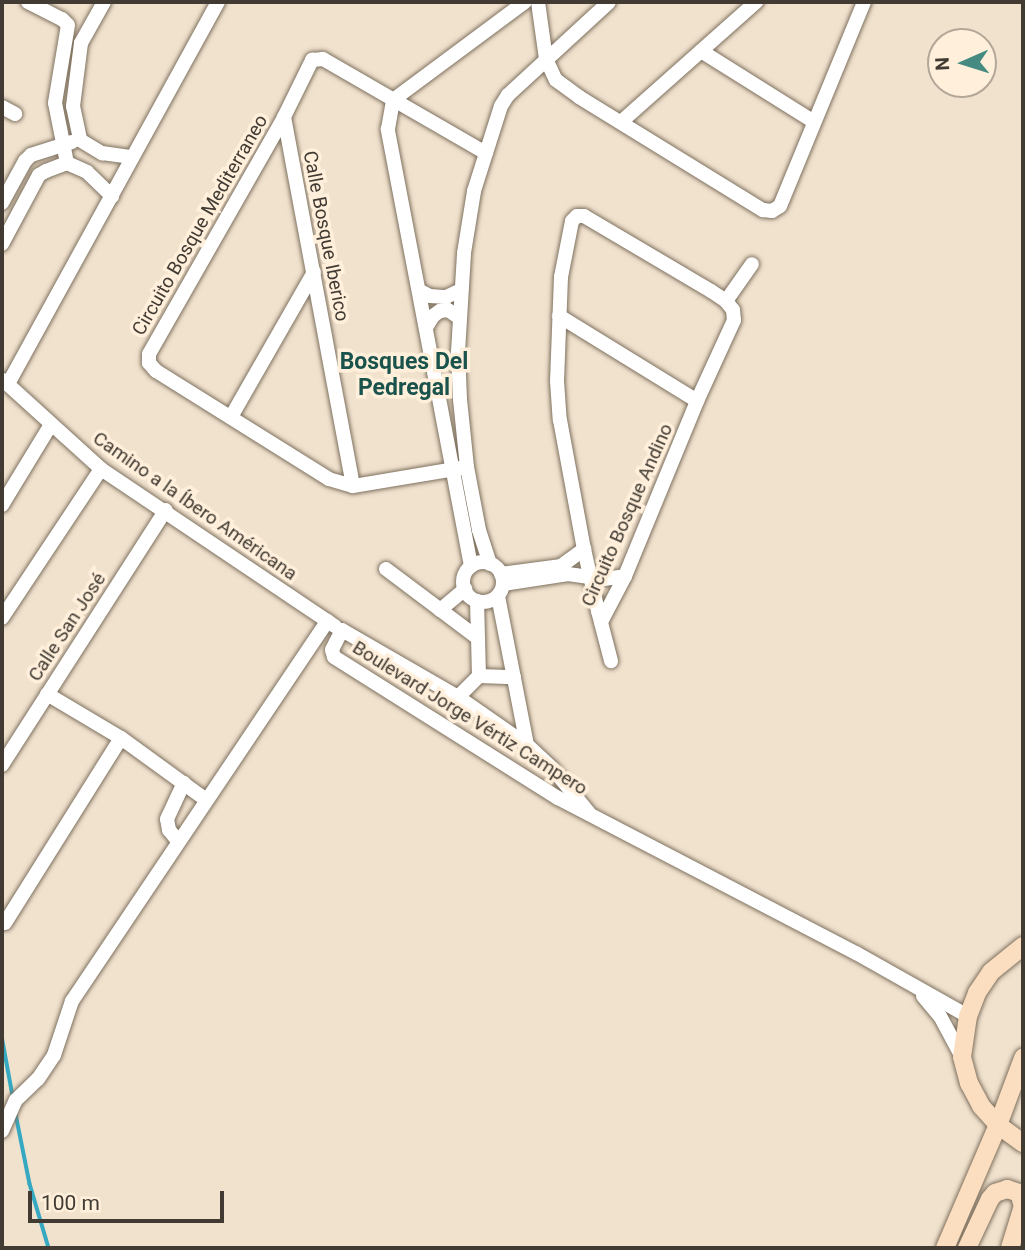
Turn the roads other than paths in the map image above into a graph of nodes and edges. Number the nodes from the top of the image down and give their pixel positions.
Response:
1 (28, 2) edge
2 (104, 2) edge
3 (218, 2) edge
4 (525, 2) edge
5 (538, 2) edge
6 (609, 2) edge
7 (756, 2) edge
8 (864, 2) edge
9 (92, 24) junction
10 (68, 25) junction
11 (701, 51) junction
12 (546, 59) junction
13 (393, 100) junction
14 (284, 117) junction
15 (621, 122) junction
16 (814, 122) junction
17 (80, 140) junction
18 (63, 145) junction
19 (486, 153) junction
20 (132, 157) junction
21 (67, 163) junction
22 (112, 196) junction
23 (2, 203) edge
24 (2, 244) edge
25 (752, 264) dead end
26 (314, 272) junction
27 (461, 290) junction
28 (420, 291) junction
29 (726, 301) junction
30 (559, 316) junction
31 (460, 318) junction
32 (427, 326) junction
33 (5, 381) edge
34 (697, 401) junction
35 (231, 417) junction
36 (50, 426) junction
37 (460, 468) junction
38 (101, 469) junction
39 (354, 486) junction
40 (2, 505) edge
41 (166, 510) junction
42 (584, 549) junction
43 (471, 566) junction
44 (386, 569) dead end
45 (625, 576) junction
46 (592, 578) junction
47 (498, 579) junction
48 (465, 589) junction
49 (477, 601) junction
50 (440, 610) junction
51 (2, 618) edge
52 (327, 621) junction
53 (601, 622) junction
54 (342, 630) junction
55 (478, 638) junction
56 (611, 661) dead end
57 (479, 676) junction
58 (514, 677) junction
59 (47, 694) junction
60 (458, 698) junction
61 (121, 738) junction
62 (527, 745) junction
63 (2, 765) edge
64 (184, 783) junction
65 (205, 799) junction
66 (589, 813) junction
67 (178, 841) junction
68 (5, 923) dead end
69 (1023, 946) edge
70 (912, 986) junction
71 (968, 1016) junction
72 (962, 1057) junction
73 (1023, 1058) edge
74 (998, 1125) junction
75 (2, 1131) edge
76 (1023, 1143) edge
77 (945, 1248) edge
78 (967, 1248) edge
79 (1010, 1248) edge

1 - 10 street
2 - 9 street
3 - 20 street
4 - 13 street
5 - 12 street
6 - 12 street
7 - 11 street
8 - 16 street
9 - 10 street
9 - 17 street
10 - 18 street
11 - 15 street
11 - 16 street
12 - 15 street
12 - 19 street
13 - 14 street, Circuito Bosque Mediterraneo
13 - 19 street
13 - 28 street
14 - 26 street, Calle Bosque Iberico
14 - 35 street, Circuito Bosque Mediterraneo
15 - 16 street
17 - 18 street
17 - 20 street
18 - 21 street
18 - 23 street
19 - 27 street
20 - 22 street
21 - 22 street
21 - 24 street
22 - 33 street
25 - 29 street
26 - 35 street
26 - 39 street, Calle Bosque Iberico
27 - 28 street
27 - 31 street
28 - 32 street
29 - 30 street, Circuito Bosque Andino
29 - 34 street, Circuito Bosque Andino
30 - 34 street
30 - 42 street, Circuito Bosque Andino
31 - 32 street
31 - 37 street
32 - 37 street
33 - 36 street, Camino a la Íbero Américana
34 - 45 street, Circuito Bosque Andino
35 - 39 street, Circuito Bosque Mediterraneo
36 - 38 street, Camino a la Íbero Américana
36 - 40 street
37 - 39 street, Circuito Bosque Mediterraneo
37 - 43 street
37 - 47 street
38 - 41 street, Camino a la Íbero Américana
38 - 51 street
41 - 52 street, Camino a la Íbero Américana
41 - 59 street, Calle San José
42 - 46 street
42 - 47 street, Circuito Bosque Andino
43 - 47 street
43 - 48 street
44 - 50 street
45 - 46 street
45 - 53 street, Circuito Bosque Andino
46 - 47 street, Circuito Bosque Andino
46 - 53 street, Circuito Bosque Andino
47 - 49 street
47 - 58 street
48 - 49 street
48 - 50 street
49 - 55 street
50 - 55 street
52 - 54 street, Camino a la Íbero Américana
52 - 65 street
53 - 56 street
54 - 60 street, Boulevard Jorge Vértiz Campero
54 - 66 street, Boulevard Jorge Vértiz Campero
55 - 57 street
57 - 58 street
57 - 60 street
58 - 62 street
59 - 61 street
59 - 63 street, Calle San José
60 - 62 street, Boulevard Jorge Vértiz Campero
61 - 64 street
61 - 68 street
62 - 66 street, Boulevard Jorge Vértiz Campero
64 - 65 street
64 - 67 street
65 - 67 street
66 - 70 street, Boulevard Jorge Vértiz Campero
67 - 75 street
69 - 71 main road
70 - 71 street, Boulevard Jorge Vértiz Campero
70 - 72 street, Boulevard Jorge Vértiz Campero
71 - 72 main road
72 - 74 main road
73 - 74 main road
74 - 76 main road
74 - 77 main road
78 - 79 main road

